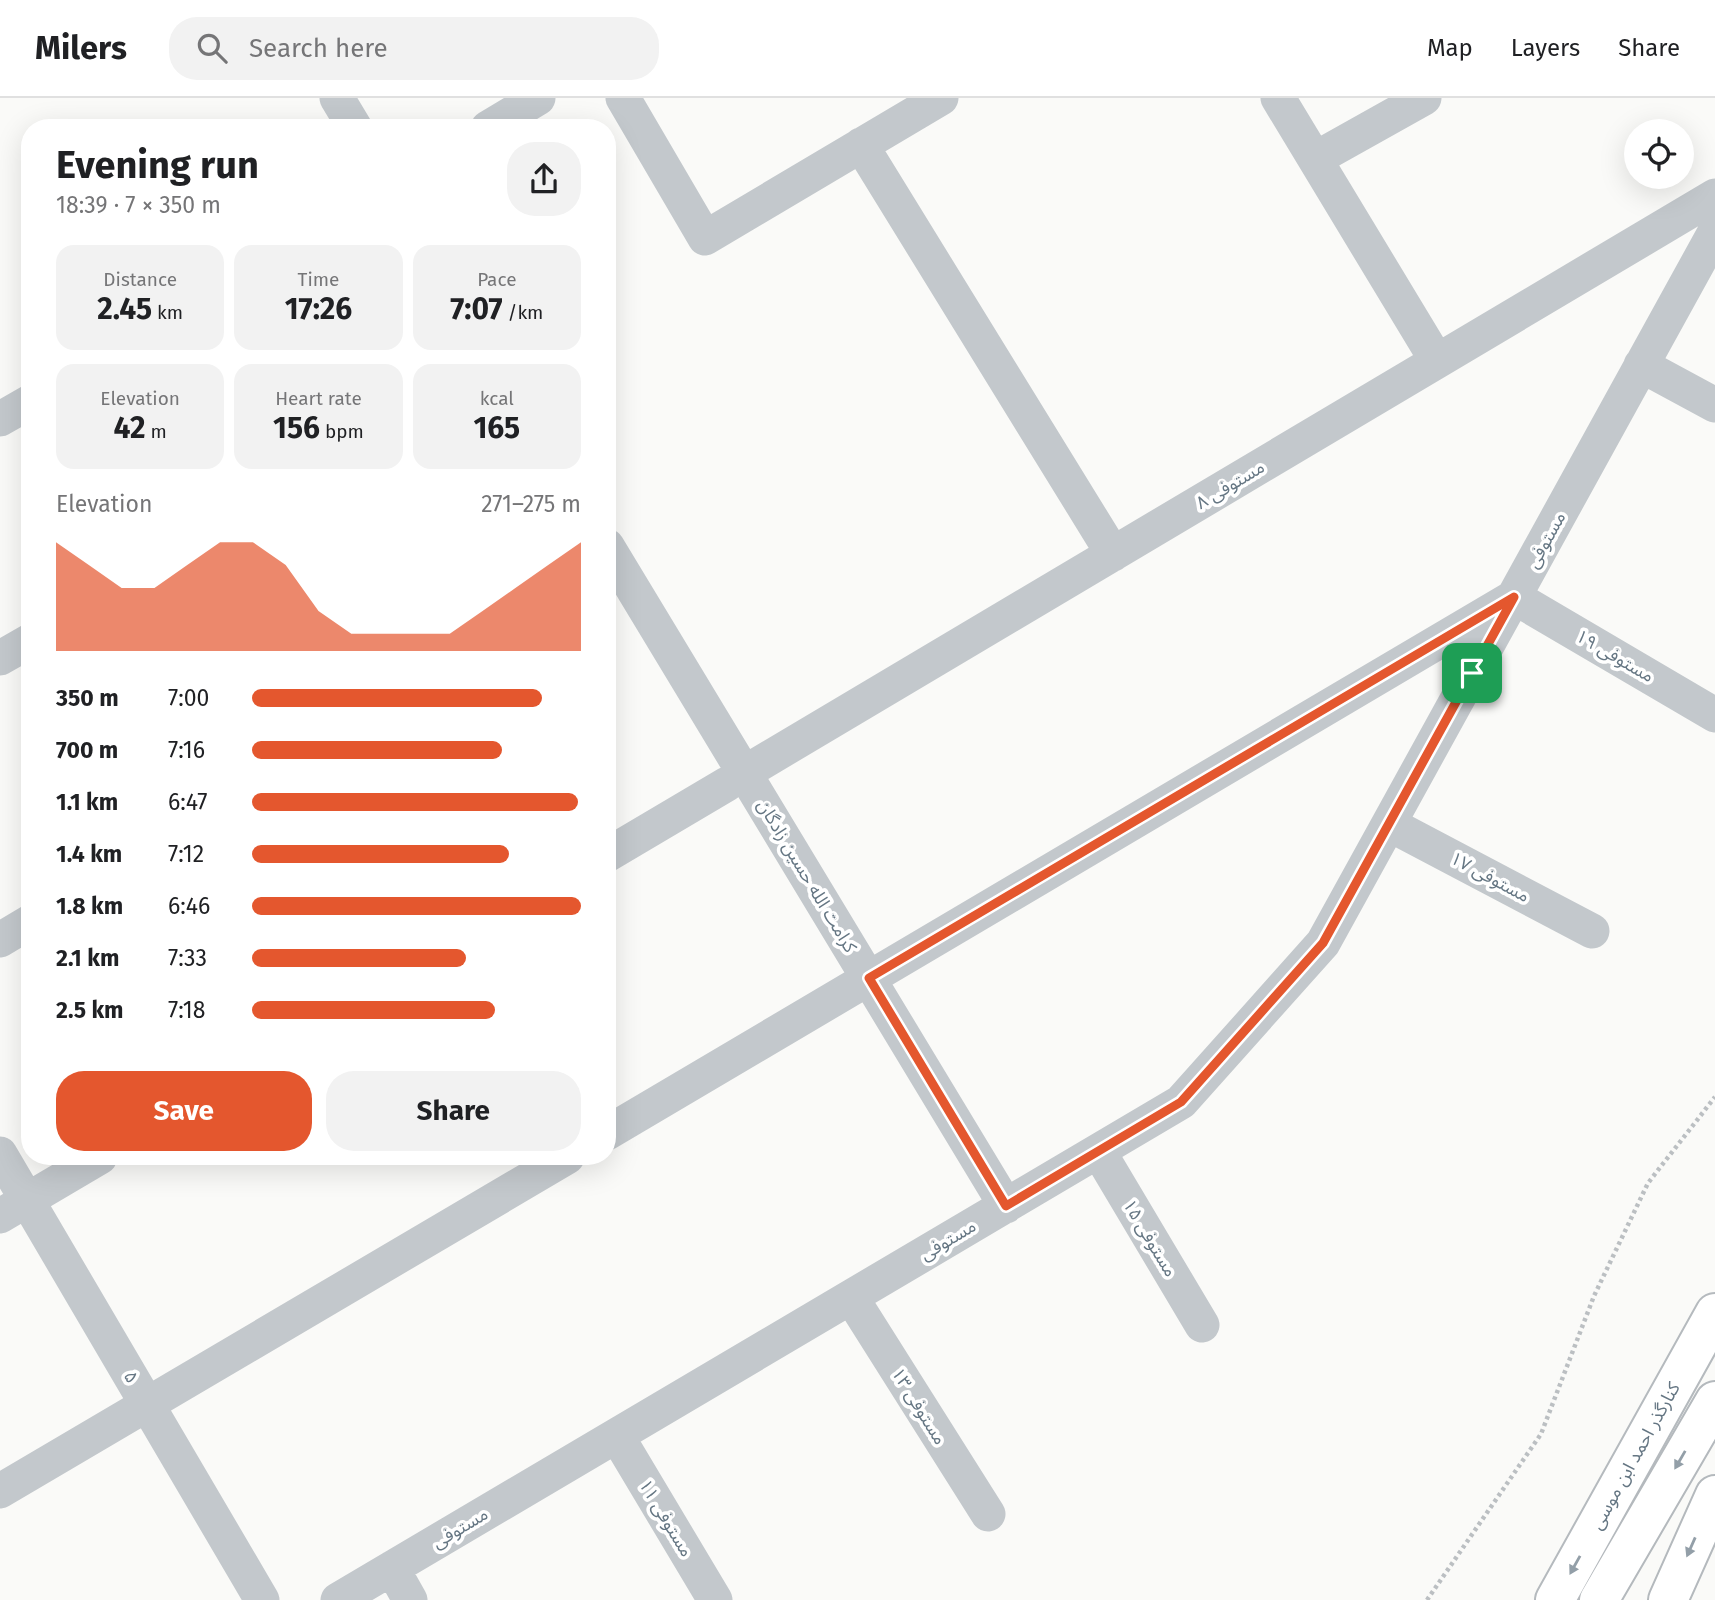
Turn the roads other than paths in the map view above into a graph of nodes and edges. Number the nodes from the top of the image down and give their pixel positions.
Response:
1 (337, 98) edge
2 (538, 98) edge
3 (623, 98) edge
4 (941, 98) edge
5 (1278, 98) edge
6 (1424, 98) edge
7 (350, 119) edge
8 (503, 119) edge
9 (861, 145) junction
10 (1315, 159) junction
11 (1715, 196) edge
12 (1715, 232) edge
13 (1437, 361) junction
14 (1641, 365) junction
15 (1715, 405) edge
16 (21, 407) edge
17 (0, 419) edge
18 (1113, 554) junction
19 (616, 572) edge
20 (1514, 597) junction
21 (21, 646) edge
22 (0, 659) edge
23 (1715, 715) edge
24 (736, 779) junction
25 (1389, 824) junction
26 (616, 850) edge
27 (21, 927) edge
28 (1592, 931) dead end
29 (0, 940) edge
30 (869, 978) junction
31 (616, 1128) edge
32 (1099, 1152) junction
33 (0, 1154) edge
34 (86, 1165) edge
35 (553, 1165) edge
36 (1006, 1206) junction
37 (13, 1208) edge
38 (851, 1297) junction
39 (1715, 1313) edge
40 (1202, 1325) dead end
41 (1715, 1401) edge
42 (147, 1405) junction
43 (617, 1436) junction
44 (0, 1491) edge
45 (1715, 1495) edge
46 (988, 1514) dead end
47 (392, 1569) junction
48 (262, 1600) edge
49 (338, 1600) edge
50 (410, 1600) edge
51 (715, 1600) edge
52 (1555, 1600) edge
53 (1599, 1600) edge
54 (1668, 1600) edge

1 - 7 street
2 - 8 street
3 - 9 street
4 - 9 street
5 - 10 street
6 - 10 street
9 - 18 street
10 - 13 street
11 - 13 street, مستوفی ۸
12 - 14 street, مستوفی
13 - 18 street, مستوفی ۸
14 - 15 street
14 - 20 street, مستوفی
16 - 17 street
18 - 24 street, مستوفی ۸
19 - 24 street, کرامت الله حسین زادگان
20 - 23 street, مستوفی ۱۹
20 - 25 street, مستوفی
20 - 30 street
21 - 22 street
24 - 26 street, مستوفی ۸
24 - 30 street, کرامت الله حسین زادگان
25 - 28 street, مستوفی ۱۷
25 - 32 street, مستوفی
27 - 29 street
30 - 31 street
30 - 36 street, کرامت الله حسین زادگان
32 - 36 street, مستوفی
32 - 40 street, مستوفی ۱۵
33 - 37 street, ۵
34 - 37 street
35 - 42 street
36 - 38 street, مستوفی
37 - 42 street, ۵
38 - 43 street, مستوفی
38 - 46 street, مستوفی ۱۳
39 -> 52 main road, کنارگذر احمد ابن موسی
41 -> 53 main road
42 - 44 street
42 - 48 street, ۵
43 - 47 street, مستوفی
43 - 51 street, مستوفی ۱۱
45 -> 54 main road
47 - 49 street, مستوفی
47 - 50 street

